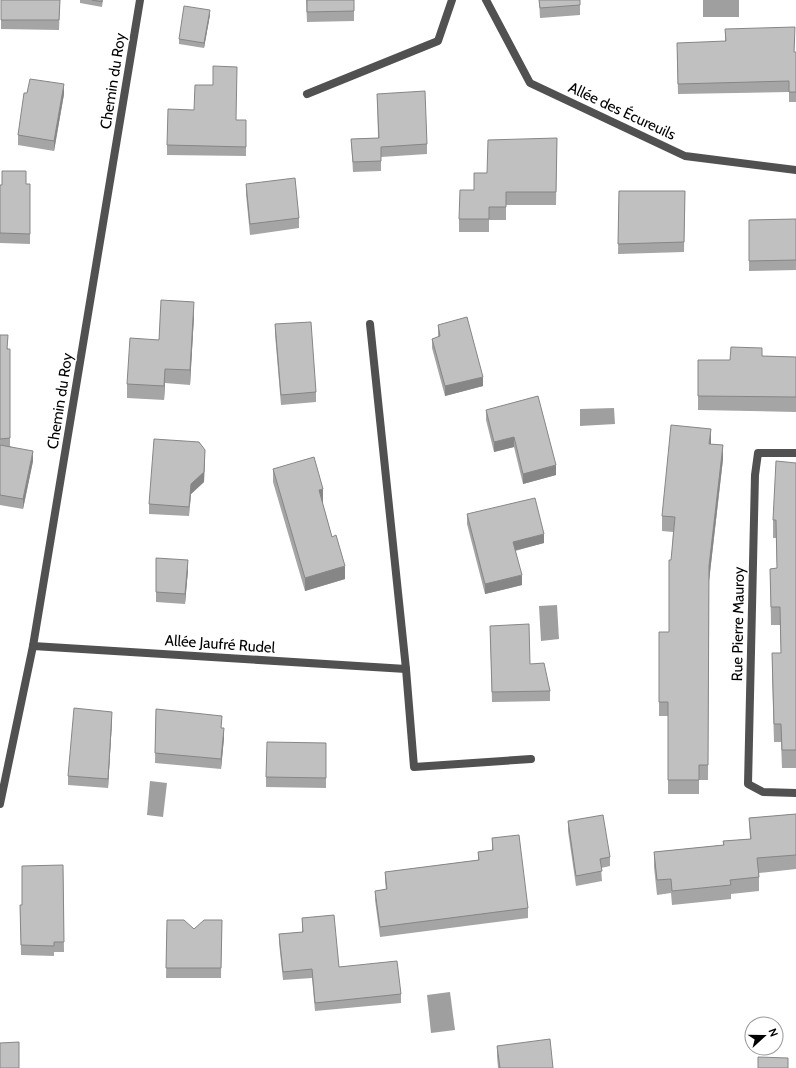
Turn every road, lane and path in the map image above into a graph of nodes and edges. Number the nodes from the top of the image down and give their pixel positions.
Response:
1 (140, 0) edge
2 (452, 0) edge
3 (486, 0) edge
4 (307, 94) dead end
5 (796, 170) edge
6 (370, 324) dead end
7 (796, 453) edge
8 (33, 646) junction
9 (406, 669) junction
10 (531, 759) dead end
11 (796, 793) edge
12 (0, 804) edge

1 - 8 street, Chemin du Roy
2 - 4 street
3 - 5 street, Allée des Écureuils
6 - 9 street
7 - 11 street, Rue Pierre Mauroy
8 - 9 street, Allée Jaufré Rudel
8 - 12 street, Chemin du Roy
9 - 10 street

